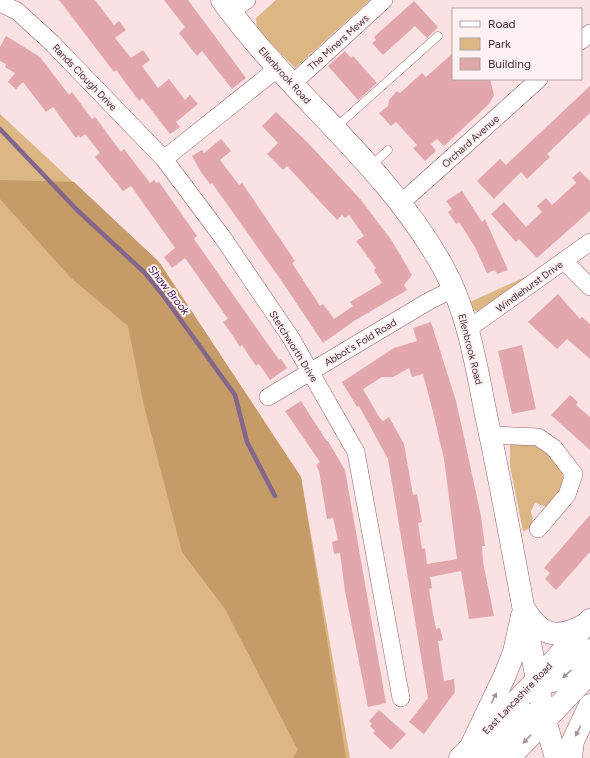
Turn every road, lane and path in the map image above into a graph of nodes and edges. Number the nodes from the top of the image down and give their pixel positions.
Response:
1 (384, 0) edge
2 (0, 3) edge
3 (233, 4) edge
4 (590, 33) edge
5 (438, 36) dead end
6 (582, 40) edge
7 (278, 68) junction
8 (538, 80) edge
9 (292, 84) junction
10 (335, 129) junction
11 (388, 150) dead end
12 (164, 158) junction
13 (370, 167) junction
14 (401, 203) junction
15 (590, 242) edge
16 (564, 261) junction
17 (590, 287) edge
18 (454, 289) junction
19 (468, 329) junction
20 (311, 371) junction
21 (268, 397) dead end
22 (491, 435) junction
23 (538, 529) dead end
24 (524, 607) junction
25 (588, 622) edge
26 (590, 650) edge
27 (590, 673) edge
28 (537, 680) junction
29 (401, 698) dead end
30 (590, 706) edge
31 (545, 720) junction
32 (471, 754) edge
33 (509, 758) edge
34 (556, 758) edge
35 (571, 758) edge

1 - 9 street, The Miners Mews
2 - 12 street, Rands Clough Drive
3 - 7 main road, Ellenbrook Road
4 - 6 street
5 - 10 lane
7 - 9 main road, Ellenbrook Road
7 - 12 street
8 - 14 street, Orchard Avenue
9 - 10 main road, Ellenbrook Road
10 - 13 main road, Ellenbrook Road
11 - 13 lane
12 - 20 street, Stetchworth Drive
13 - 14 main road, Ellenbrook Road
14 - 18 main road, Ellenbrook Road
15 - 16 street, Windlehurst Drive
16 - 17 street
16 - 19 street, Windlehurst Drive
18 - 19 main road, Ellenbrook Road
18 - 20 street, Abbot's Fold Road
19 - 22 main road, Ellenbrook Road
20 - 21 street, Abbot's Fold Road
20 - 29 street, Stetchworth Drive
22 - 23 street
22 - 24 main road, Ellenbrook Road
24 - 25 main road
24 - 28 main road, Ellenbrook Road
32 -> 24 main road
25 - 28 main road, East Lancashire Road
26 -> 28 main road
27 - 31 main road
28 - 31 main road, Ellenbrook Road
28 - 32 main road, East Lancashire Road
30 -> 35 main road
31 - 32 main road
31 -> 33 main road
31 - 34 main road, Ellenbrook Road

